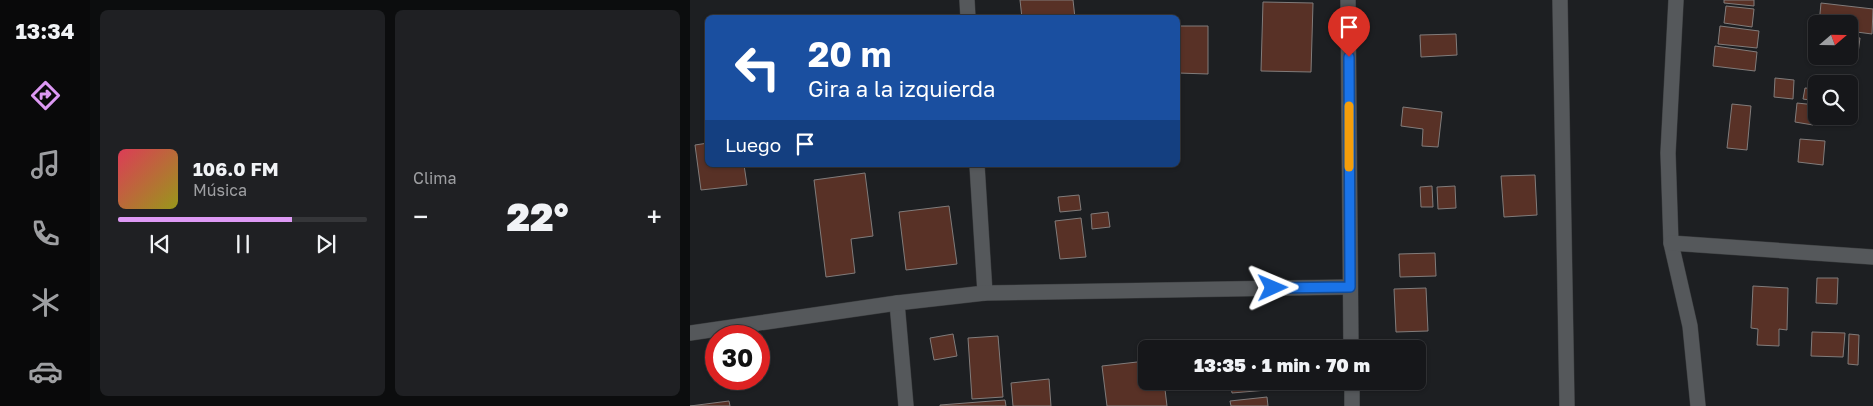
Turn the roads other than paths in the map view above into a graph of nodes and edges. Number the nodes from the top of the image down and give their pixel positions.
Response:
1 (967, 0) edge
2 (1348, 0) edge
3 (1560, 0) edge
4 (1676, 0) edge
5 (968, 15) edge
6 (978, 167) edge
7 (1671, 243) junction
8 (1873, 257) edge
9 (1350, 287) junction
10 (985, 293) junction
11 (897, 303) junction
12 (690, 333) edge
13 (1351, 340) edge
14 (1352, 390) edge
15 (906, 406) edge
16 (1352, 406) edge
17 (1568, 406) edge
18 (1698, 406) edge

1 - 5 street
2 - 9 street
3 - 17 street
4 - 7 street
6 - 10 street
7 - 8 street
7 - 18 street
9 - 10 street
9 - 13 street
10 - 11 street
11 - 12 street
11 - 15 street
14 - 16 street

